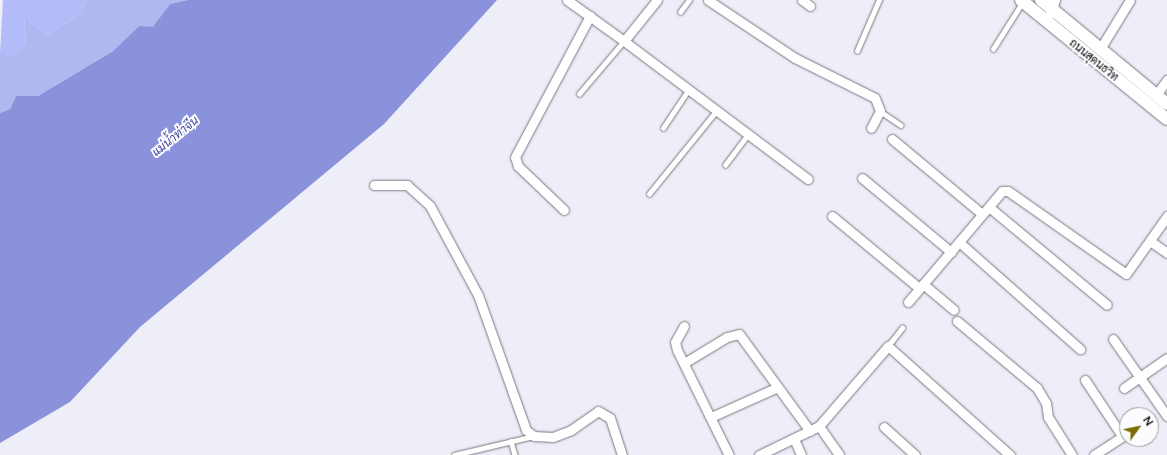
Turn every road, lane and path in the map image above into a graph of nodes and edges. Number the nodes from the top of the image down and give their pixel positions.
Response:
1 (567, 0) edge
2 (657, 0) edge
3 (689, 0) edge
4 (708, 0) edge
5 (802, 0) edge
6 (879, 0) edge
7 (1041, 0) edge
8 (1130, 0) edge
9 (1022, 1) edge
10 (1053, 4) edge
11 (810, 6) dead end
12 (680, 12) dead end
13 (590, 16) junction
14 (1047, 21) junction
15 (624, 41) junction
16 (993, 49) dead end
17 (1100, 49) junction
18 (857, 51) dead end
19 (1167, 80) edge
20 (690, 89) junction
21 (579, 94) dead end
22 (1156, 95) junction
23 (1167, 104) edge
24 (717, 110) junction
25 (880, 111) junction
26 (1167, 119) edge
27 (901, 125) dead end
28 (664, 128) dead end
29 (871, 128) dead end
30 (748, 134) junction
31 (892, 139) dead end
32 (725, 164) dead end
33 (862, 178) dead end
34 (808, 180) dead end
35 (374, 185) dead end
36 (649, 194) dead end
37 (989, 206) junction
38 (564, 210) dead end
39 (982, 214) junction
40 (832, 216) dead end
41 (1167, 216) edge
42 (1150, 241) junction
43 (959, 242) junction
44 (951, 252) junction
45 (1167, 253) edge
46 (921, 286) junction
47 (908, 302) dead end
48 (1107, 305) dead end
49 (954, 310) dead end
50 (957, 321) dead end
51 (684, 326) dead end
52 (902, 328) dead end
53 (1113, 339) dead end
54 (888, 346) junction
55 (1080, 349) dead end
56 (1167, 358) edge
57 (684, 363) junction
58 (1140, 377) junction
59 (1085, 380) dead end
60 (778, 387) junction
61 (1124, 388) dead end
62 (1167, 416) edge
63 (711, 417) junction
64 (819, 426) junction
65 (1119, 426) edge
66 (884, 427) dead end
67 (810, 431) junction
68 (534, 436) junction
69 (1119, 438) edge
70 (794, 439) junction
71 (511, 441) junction
72 (454, 455) edge
73 (515, 455) edge
74 (622, 455) edge
75 (729, 455) edge
76 (758, 455) edge
77 (801, 455) edge
78 (839, 455) edge
79 (915, 455) edge
80 (1010, 455) edge
81 (1072, 455) edge
82 (1094, 455) edge

1 - 13 street
2 - 15 street
3 - 12 lane
4 - 25 street
5 - 11 street
6 - 18 lane
7 - 10 main road, ถนนสุคนธวิท
8 - 17 street
9 - 14 main road, ถนนสุคนธวิท
9 - 16 lane
10 - 14 street
10 - 17 main road, ถนนสุคนธวิท
13 - 15 street
13 - 38 street
14 - 26 main road, ถนนสุคนธวิท
15 - 20 street
15 - 21 lane
17 - 22 main road, ถนนสุคนธวิท
19 - 22 street
20 - 24 street
20 - 28 lane
22 - 23 main road, ถนนสุคนธวิท
24 - 30 street
24 - 36 lane
25 - 27 lane
25 - 29 street
30 - 32 lane
30 - 34 street
31 - 39 street
33 - 44 street
35 - 68 street
37 - 39 street
37 - 42 street
37 - 48 street
39 - 43 street
40 - 46 street
41 - 42 street
42 - 45 street
43 - 44 street
43 - 55 street
44 - 46 street
46 - 47 street
46 - 49 street
50 - 81 street
51 - 57 street
52 - 54 lane
53 - 58 street
54 - 64 street
54 - 80 street
56 - 58 street
57 - 60 street
57 - 63 street
58 - 61 street
58 - 62 street
59 - 65 street
60 - 63 street
60 - 67 street
63 - 75 street
64 - 67 street
64 - 78 street
66 - 79 street
67 - 70 street
68 - 71 lane
68 - 74 street
69 - 82 street
70 - 76 street
70 - 77 street
71 - 72 lane
71 - 73 lane

